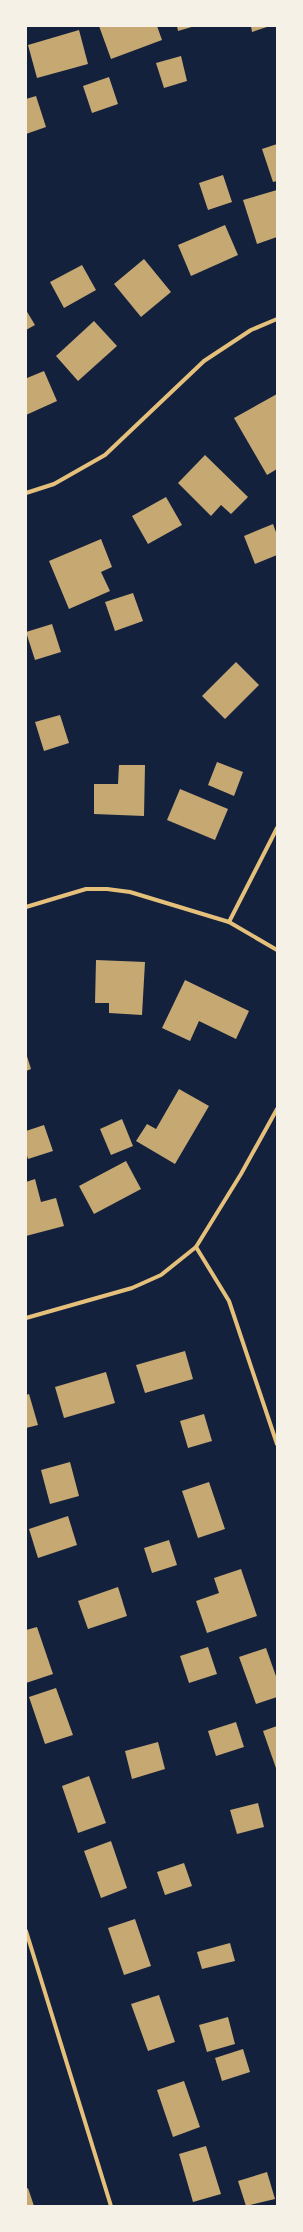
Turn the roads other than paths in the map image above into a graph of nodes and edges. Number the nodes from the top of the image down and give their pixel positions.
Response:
1 (277, 319) edge
2 (26, 493) edge
3 (277, 828) edge
4 (26, 907) edge
5 (229, 922) junction
6 (277, 950) edge
7 (277, 1109) edge
8 (196, 1247) junction
9 (26, 1318) edge
10 (277, 1444) edge
11 (26, 1931) edge
12 (111, 2206) edge

1 - 2 street
3 - 5 street
4 - 5 street
5 - 6 street
7 - 8 street
8 - 9 street
8 - 10 street
11 - 12 street

